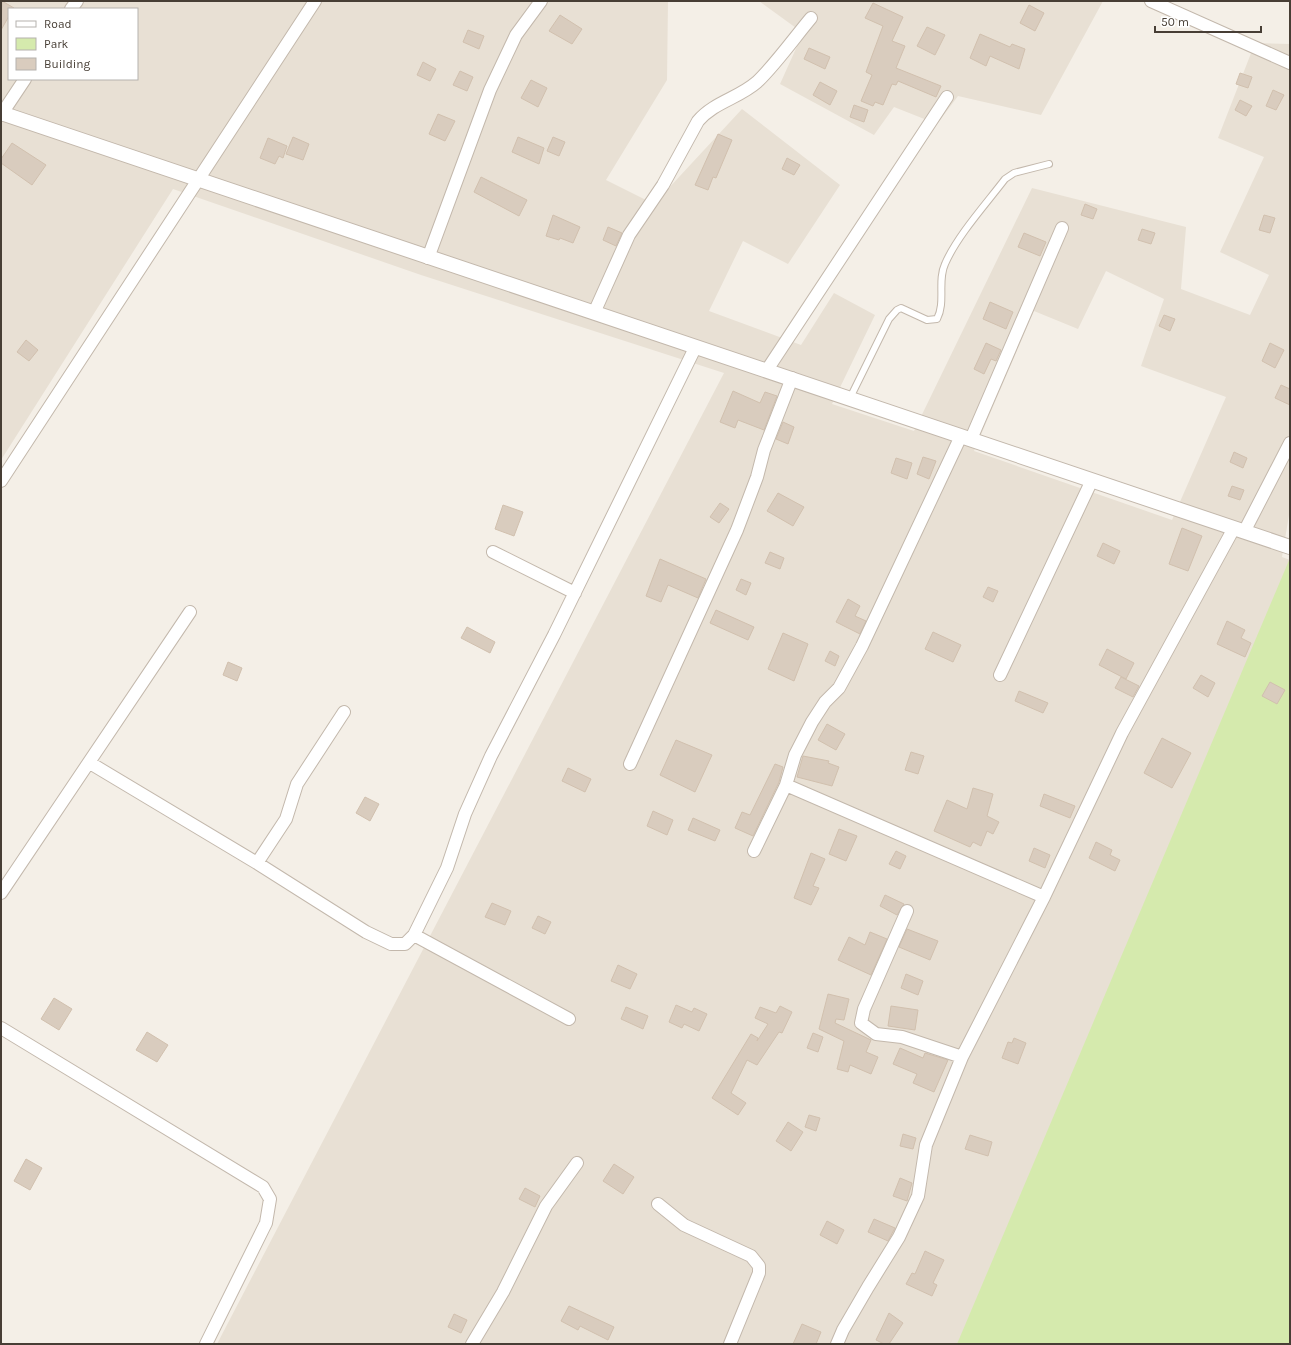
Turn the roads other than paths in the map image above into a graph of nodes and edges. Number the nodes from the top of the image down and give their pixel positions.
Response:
1 (315, 1) edge
2 (540, 1) edge
3 (1151, 1) edge
4 (811, 18) dead end
5 (1290, 63) edge
6 (24, 80) edge
7 (947, 97) dead end
8 (1, 114) edge
9 (1050, 164) dead end
10 (198, 180) junction
11 (1062, 228) dead end
12 (428, 258) junction
13 (594, 313) junction
14 (695, 348) junction
15 (767, 370) junction
16 (792, 378) junction
17 (850, 398) junction
18 (966, 437) junction
19 (1290, 443) edge
20 (1092, 480) junction
21 (1, 481) edge
22 (1239, 530) junction
23 (1290, 547) edge
24 (493, 552) dead end
25 (575, 593) junction
26 (190, 612) dead end
27 (1000, 675) dead end
28 (344, 712) dead end
29 (90, 763) junction
30 (630, 764) dead end
31 (786, 785) junction
32 (754, 851) dead end
33 (257, 862) junction
34 (1, 893) edge
35 (1044, 897) junction
36 (907, 911) dead end
37 (414, 935) junction
38 (570, 1019) dead end
39 (1, 1028) edge
40 (962, 1057) junction
41 (577, 1163) dead end
42 (658, 1204) dead end
43 (206, 1344) edge
44 (472, 1344) edge
45 (730, 1344) edge
46 (837, 1344) edge

1 - 10 street
2 - 12 street
3 - 5 street
4 - 13 street
6 - 8 street
7 - 15 street
8 - 10 street
9 - 17 lane
10 - 12 street
10 - 21 street
11 - 18 street
12 - 13 street
13 - 14 street
14 - 15 street
14 - 25 street
15 - 16 street
16 - 17 street
16 - 30 street
17 - 18 street
18 - 20 street
18 - 31 street
19 - 22 street
20 - 22 street
20 - 27 street
22 - 23 street
22 - 35 street
24 - 25 street
25 - 37 street
26 - 29 street
28 - 33 street
29 - 33 street
29 - 34 street
31 - 32 street
31 - 35 street
33 - 37 street
35 - 40 street
36 - 40 street
37 - 38 street
39 - 43 street
40 - 46 street
41 - 44 street
42 - 45 street

